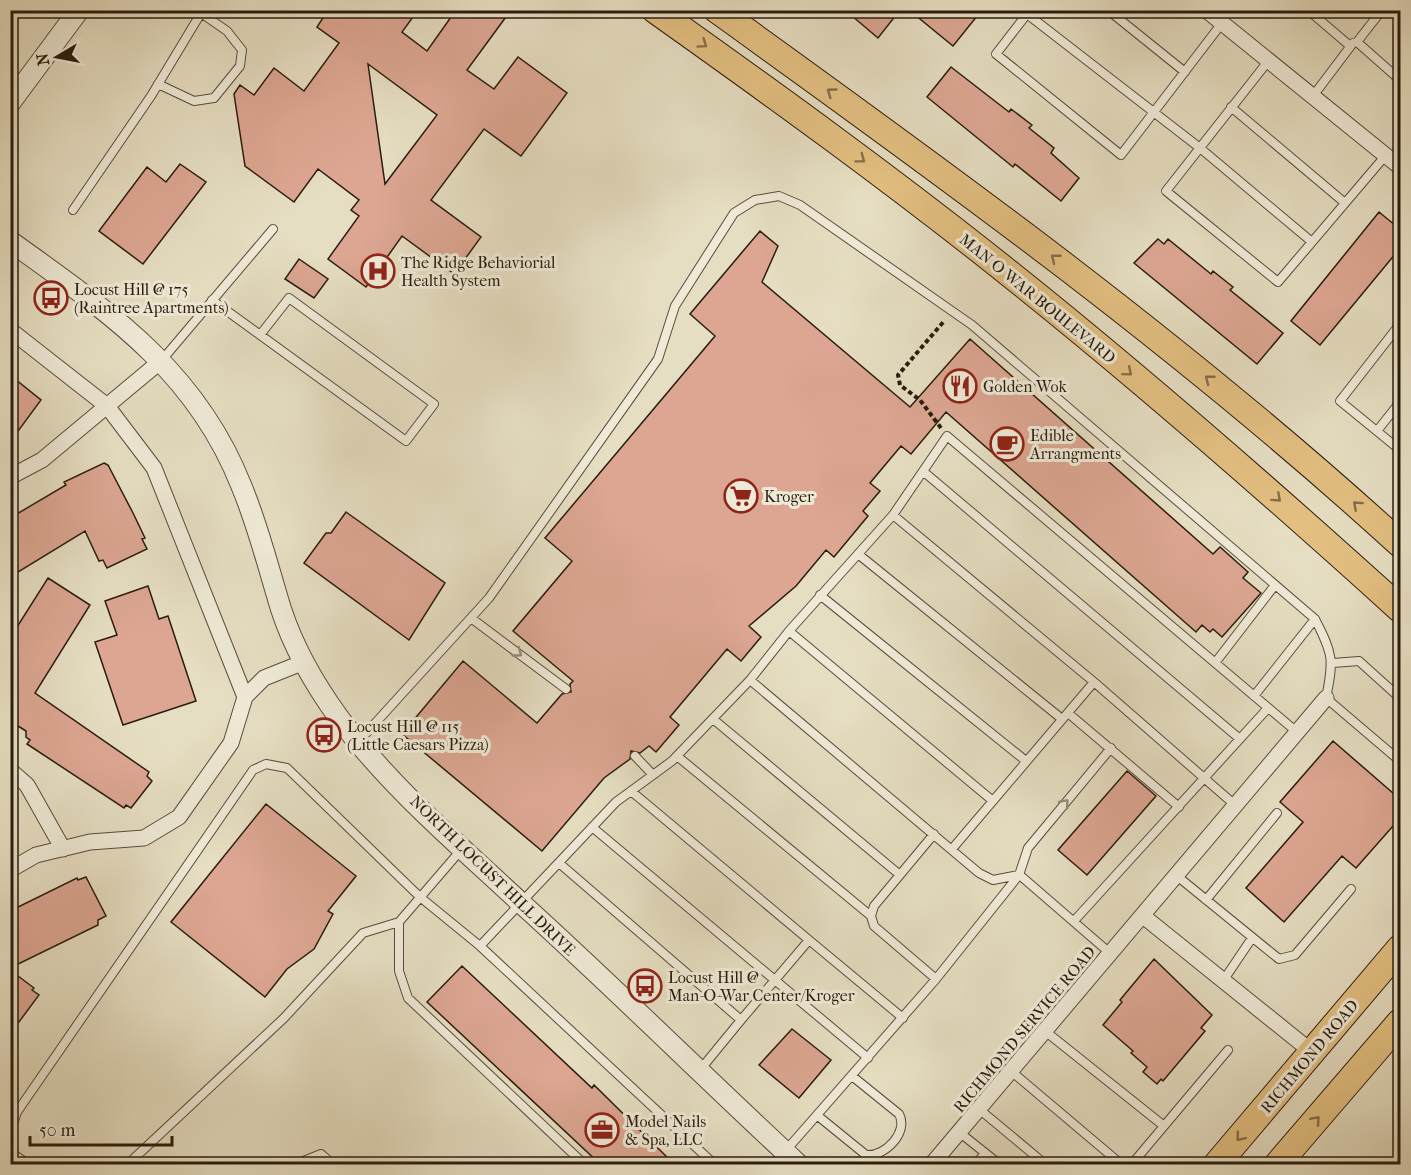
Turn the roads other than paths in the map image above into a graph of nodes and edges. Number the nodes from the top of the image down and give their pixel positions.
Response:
1 (79, 10) edge
2 (655, 10) edge
3 (717, 10) edge
4 (1108, 10) edge
5 (1206, 10) edge
6 (1232, 10) edge
7 (1382, 10) edge
8 (201, 11) edge
9 (1028, 12) edge
10 (1311, 12) edge
11 (1222, 23) junction
12 (1357, 42) junction
13 (1349, 45) junction
14 (1269, 60) junction
15 (1185, 72) junction
16 (1401, 80) edge
17 (158, 84) junction
18 (1312, 96) junction
19 (10, 103) edge
20 (1231, 107) junction
21 (1154, 112) junction
22 (1200, 148) junction
23 (1386, 155) junction
24 (1401, 167) edge
25 (1345, 203) junction
26 (73, 210) dead end
27 (273, 229) dead end
28 (10, 241) edge
29 (1312, 242) junction
30 (212, 300) junction
31 (1401, 324) edge
32 (10, 330) edge
33 (260, 335) junction
34 (162, 360) junction
35 (1401, 402) edge
36 (107, 406) junction
37 (1377, 431) junction
38 (1401, 450) edge
39 (924, 472) junction
40 (10, 477) edge
41 (893, 515) junction
42 (1401, 544) edge
43 (858, 554) junction
44 (1275, 585) junction
45 (820, 596) junction
46 (1401, 609) edge
47 (471, 618) junction
48 (1315, 619) junction
49 (789, 631) junction
50 (304, 662) junction
51 (1215, 663) junction
52 (1333, 663) junction
53 (750, 680) junction
54 (1094, 682) junction
55 (566, 689) dead end
56 (1254, 696) junction
57 (245, 697) junction
58 (1326, 698) junction
59 (1401, 698) edge
60 (1268, 708) junction
61 (1065, 716) junction
62 (712, 719) junction
63 (1298, 733) junction
64 (1240, 740) junction
65 (358, 742) junction
66 (1111, 748) junction
67 (635, 756) dead end
68 (677, 756) junction
69 (1026, 761) junction
70 (1401, 761) edge
71 (10, 770) edge
72 (653, 775) junction
73 (1204, 779) junction
74 (631, 791) junction
75 (993, 801) junction
76 (1236, 806) junction
77 (1179, 807) junction
78 (1277, 813) dead end
79 (592, 827) junction
80 (934, 834) junction
81 (63, 849) junction
82 (952, 849) junction
83 (461, 850) junction
84 (560, 863) junction
85 (10, 870) edge
86 (900, 875) junction
87 (1018, 875) junction
88 (1177, 876) junction
89 (1351, 889) dead end
90 (420, 897) junction
91 (1206, 900) junction
92 (522, 904) junction
93 (871, 916) junction
94 (1143, 916) junction
95 (1074, 921) junction
96 (399, 922) junction
97 (1252, 939) junction
98 (810, 940) junction
99 (480, 946) junction
100 (1401, 948) edge
101 (1111, 954) junction
102 (936, 979) junction
103 (1223, 981) junction
104 (774, 982) junction
105 (903, 1018) junction
106 (741, 1020) junction
107 (1401, 1022) edge
108 (1045, 1031) junction
109 (1228, 1050) dead end
110 (1312, 1052) junction
111 (868, 1058) junction
112 (1011, 1071) junction
113 (699, 1072) junction
114 (852, 1076) junction
115 (979, 1109) junction
116 (818, 1116) junction
117 (1164, 1126) junction
118 (959, 1132) junction
119 (10, 1133) edge
120 (10, 1152) edge
121 (985, 1153) junction
122 (786, 1161) edge
123 (28, 1164) edge
124 (128, 1164) edge
125 (296, 1164) edge
126 (333, 1164) edge
127 (584, 1164) edge
128 (714, 1164) edge
129 (932, 1164) edge
130 (976, 1164) edge
131 (999, 1164) edge
132 (1046, 1164) edge
133 (1121, 1164) edge
134 (1132, 1164) edge
135 (1217, 1164) edge
136 (1278, 1164) edge

1 - 19 street
2 -> 46 main road, MAN O WAR BOULEVARD
42 -> 3 main road
4 - 15 lane
5 - 11 street
6 - 11 street
7 - 12 lane
8 - 17 lane
8 - 17 lane
9 - 21 lane
9 - 21 lane
10 - 13 lane
11 - 14 street
11 - 15 lane
12 - 13 lane
12 - 16 lane
13 - 18 lane
14 - 18 street
14 - 20 lane
15 - 21 lane
17 - 26 lane
18 - 23 street
20 - 22 lane
20 - 25 lane
21 - 22 lane
22 - 29 lane
22 - 29 lane
23 - 24 street
23 - 25 lane
25 - 29 lane
27 - 30 lane
28 - 34 street, NORTH LOCUST HILL DRIVE
30 - 33 lane
30 - 34 lane
31 - 37 lane
32 - 36 street
33 - 33 lane
34 - 36 street
34 - 50 street, NORTH LOCUST HILL DRIVE
35 - 37 lane
36 - 40 street
36 - 57 street
37 - 38 lane
39 - 41 lane
39 - 51 lane
39 - 64 lane
41 - 43 lane
41 - 54 lane
43 - 45 lane
43 - 61 lane
44 - 47 lane
44 - 48 lane
44 - 51 lane
45 - 49 lane
45 - 69 lane
47 -> 55 lane
47 - 65 lane
48 - 52 lane
48 - 56 lane
49 - 53 lane
49 - 75 lane
50 - 57 street
50 - 65 street, NORTH LOCUST HILL DRIVE
51 - 56 lane
52 - 58 lane
52 - 59 lane
53 - 62 lane
53 - 80 lane
54 - 61 lane
54 - 73 lane
56 - 60 lane
57 - 81 street
58 - 63 street, RICHMOND SERVICE ROAD
58 - 70 lane
60 - 63 lane
60 - 64 lane
61 - 66 lane
61 - 69 lane
62 - 68 lane
62 - 86 lane
63 - 76 street, RICHMOND SERVICE ROAD
64 - 73 lane
65 - 83 street, NORTH LOCUST HILL DRIVE
66 - 77 lane
87 -> 66 lane
67 - 72 lane
68 - 72 lane
68 - 93 lane
69 - 75 lane
71 - 81 street
72 - 74 lane
73 - 76 lane
73 - 77 lane
74 - 79 lane
74 - 98 lane
75 - 82 lane
76 - 88 street, RICHMOND SERVICE ROAD
77 - 95 lane
78 - 91 lane
79 - 84 lane
79 - 104 lane
80 - 82 lane
80 - 86 lane
81 - 85 street
82 - 87 lane
83 - 90 lane
83 - 92 street, NORTH LOCUST HILL DRIVE
84 - 92 lane
84 - 106 lane
86 - 93 lane
87 - 95 lane
87 - 102 lane
88 - 91 lane
88 - 94 street, RICHMOND SERVICE ROAD
89 - 97 lane
90 - 96 lane
90 - 99 lane
90 - 119 lane
91 - 97 lane
92 - 99 lane
92 - 113 street, NORTH LOCUST HILL DRIVE
93 - 102 lane
94 - 101 street, RICHMOND SERVICE ROAD
94 - 103 street
95 - 101 lane
96 - 124 lane
96 - 127 lane
97 - 103 lane
98 - 104 lane
98 - 105 lane
99 - 128 lane
100 - 110 main road, RICHMOND ROAD
101 - 108 street, RICHMOND SERVICE ROAD
102 - 105 lane
103 - 110 street
104 - 106 lane
104 - 111 lane
105 - 111 lane
106 - 113 lane
136 -> 107 main road
108 - 112 street, RICHMOND SERVICE ROAD
108 - 117 lane
109 - 117 lane
110 -> 135 main road, RICHMOND ROAD
111 - 114 lane
112 - 115 street, RICHMOND SERVICE ROAD
112 - 133 lane
113 - 122 street, NORTH LOCUST HILL DRIVE
114 - 116 lane
114 - 116 lane
115 - 118 street, RICHMOND SERVICE ROAD
115 - 132 lane
116 - 122 lane
117 - 134 lane
118 - 121 lane
118 - 129 street, RICHMOND SERVICE ROAD
120 - 123 lane
121 - 130 lane
121 - 131 lane
125 - 126 lane

